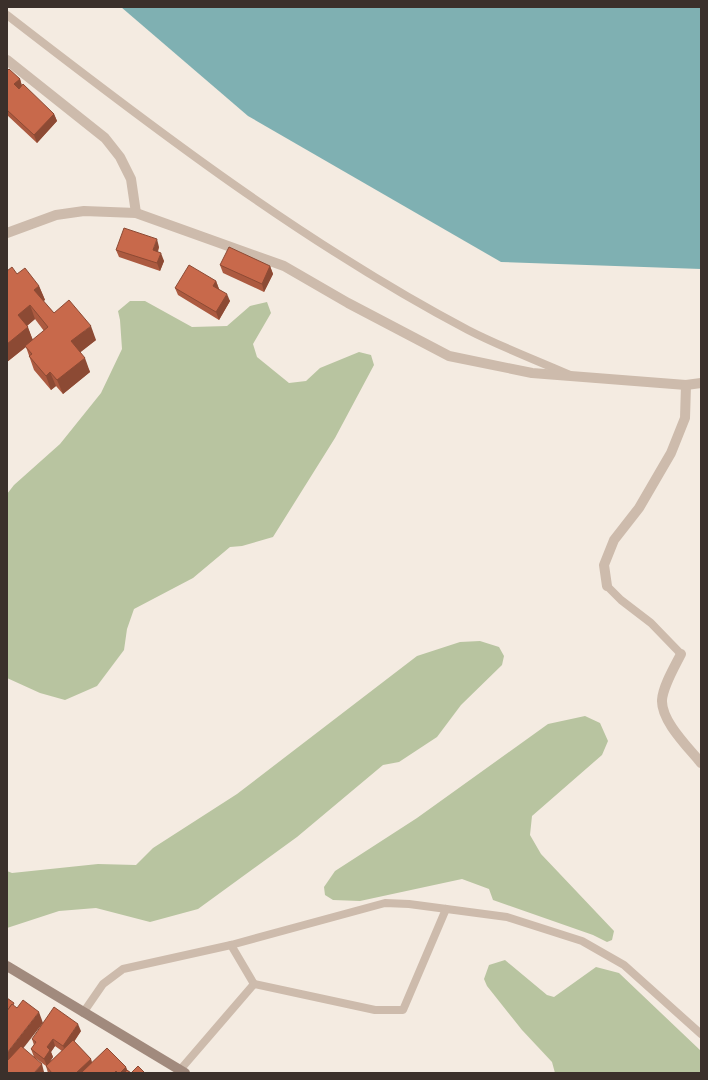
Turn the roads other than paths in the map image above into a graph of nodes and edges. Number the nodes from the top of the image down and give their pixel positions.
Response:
1 (7, 14) edge
2 (7, 60) edge
3 (136, 213) junction
4 (7, 233) edge
5 (575, 376) junction
6 (701, 383) edge
7 (686, 385) junction
8 (607, 586) joint
9 (681, 654) joint
10 (701, 763) edge
11 (446, 909) junction
12 (231, 945) junction
13 (7, 966) edge
14 (254, 984) junction
15 (83, 1013) junction
16 (701, 1034) edge
17 (182, 1071) edge

1 - 5 lane
2 - 3 street
3 - 4 street
3 - 5 street
5 - 7 street
6 - 7 street
7 - 8 street
8 - 9 lane
9 - 10 street
11 - 12 lane
11 - 14 lane
11 - 16 lane
12 - 14 lane
12 - 15 lane
13 - 15 street
14 - 17 lane
15 - 17 street

